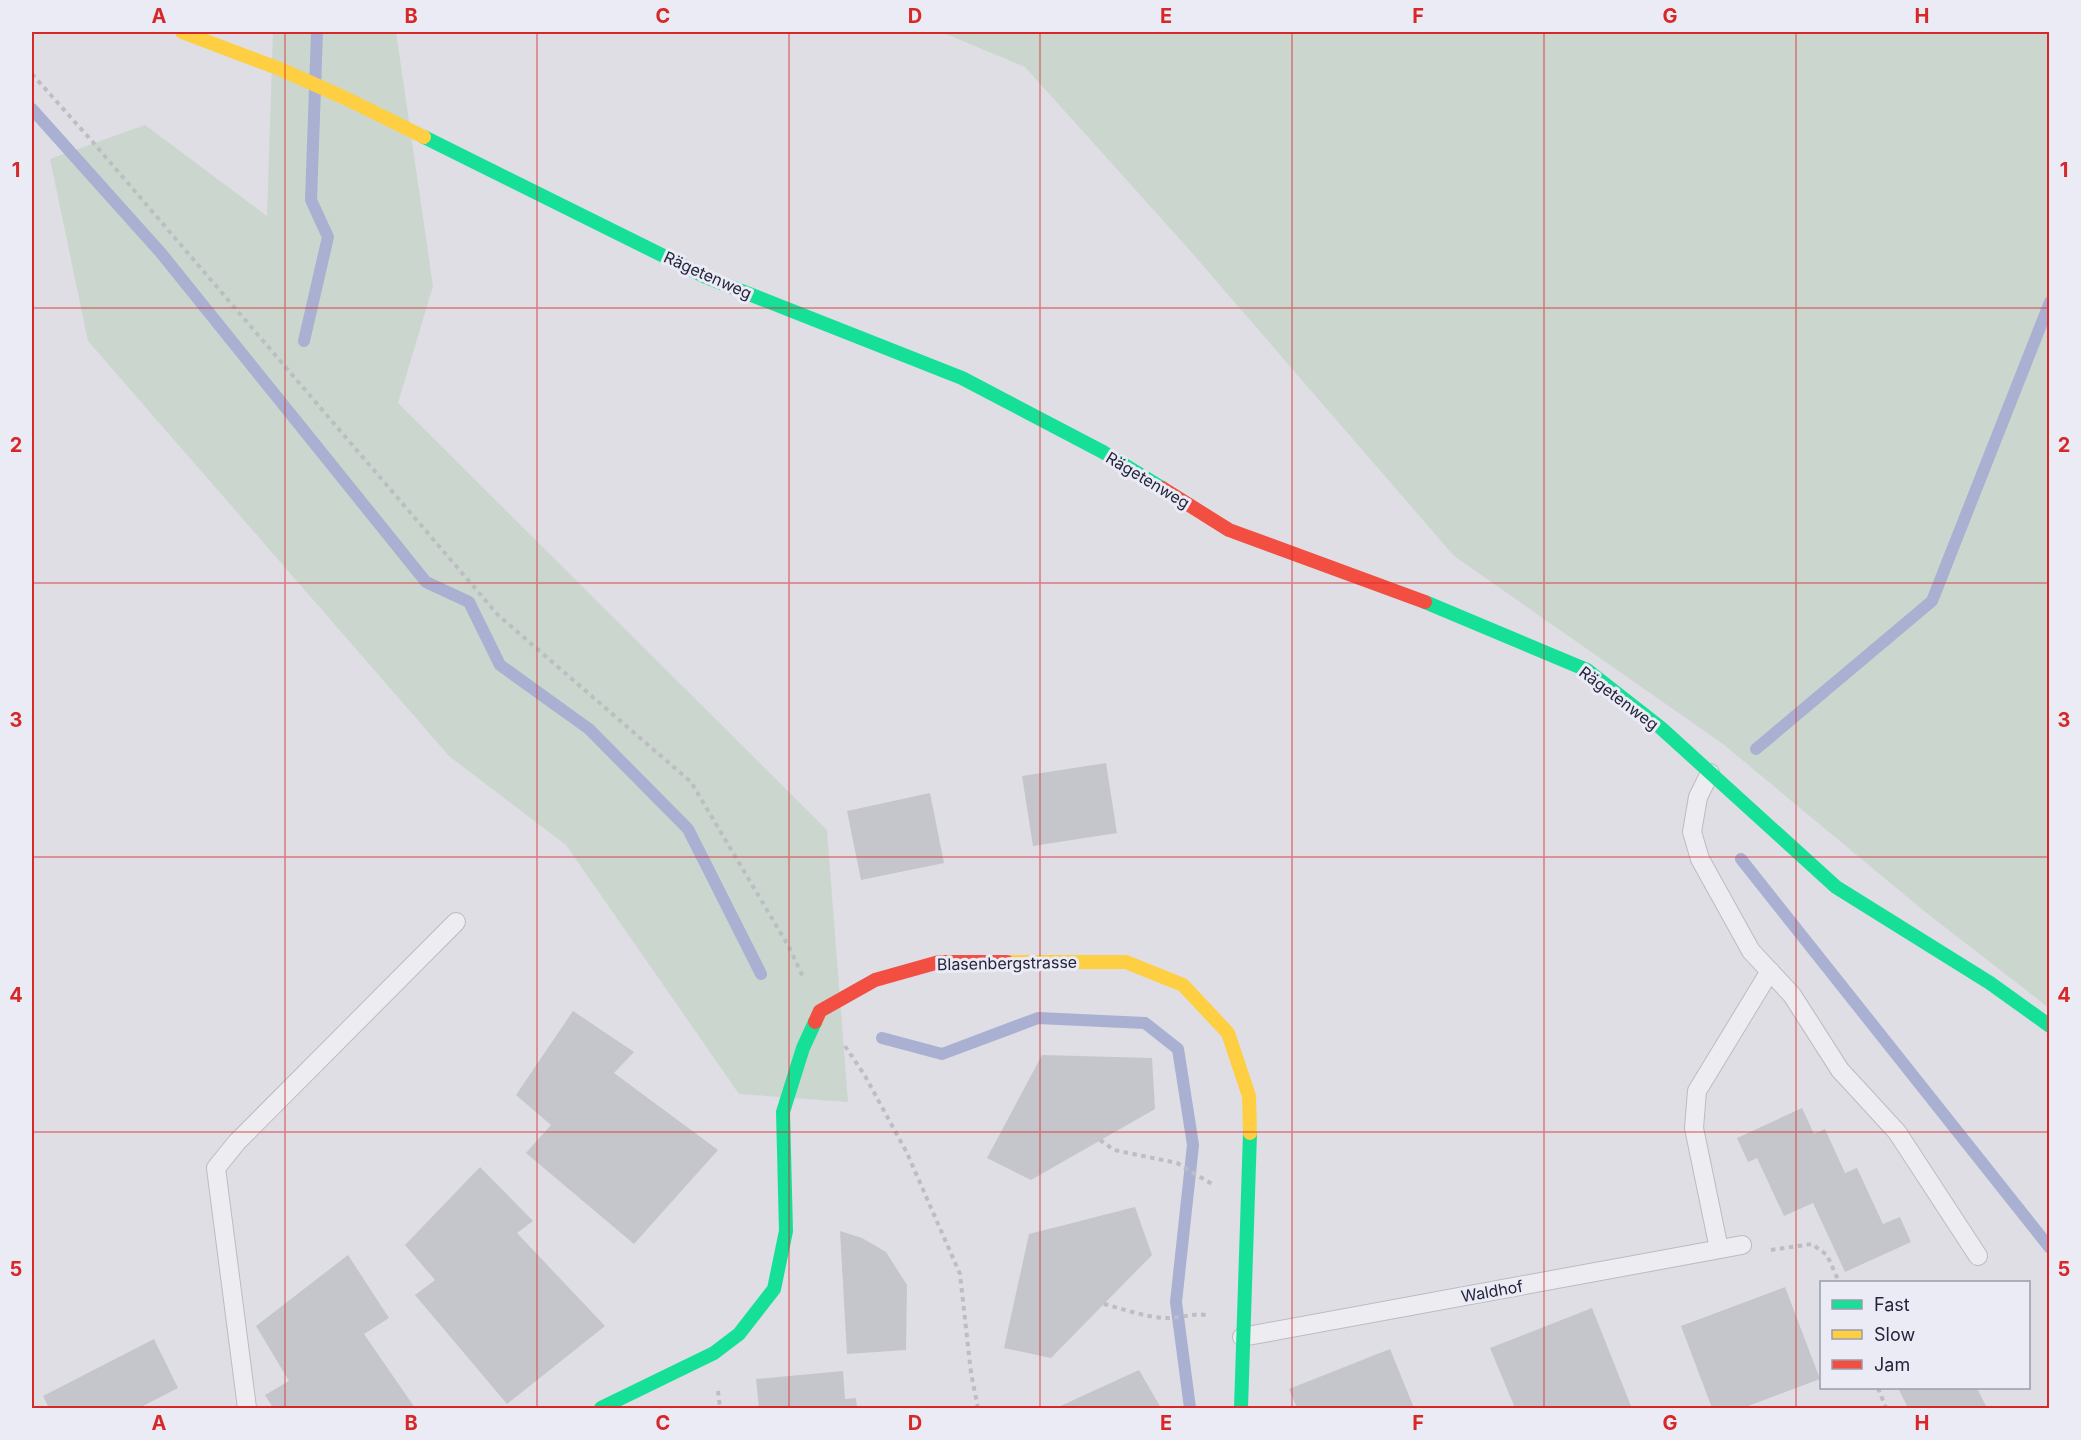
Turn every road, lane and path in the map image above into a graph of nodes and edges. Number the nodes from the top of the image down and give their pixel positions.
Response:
1 (182, 32) edge
2 (32, 74) edge
3 (1710, 773) junction
4 (456, 922) dead end
5 (1770, 971) junction
6 (820, 1011) junction
7 (2049, 1026) edge
8 (1100, 1140) dead end
9 (1208, 1181) dead end
10 (1742, 1245) joint
11 (1719, 1249) junction
12 (1978, 1256) dead end
13 (1839, 1281) edge
14 (1104, 1304) dead end
15 (1199, 1314) dead end
16 (1242, 1337) junction
17 (1878, 1389) edge
18 (247, 1408) edge
19 (601, 1408) edge
20 (978, 1408) edge
21 (1241, 1408) edge
22 (1886, 1408) edge

1 - 3 street, Rägetenweg
2 - 6 path
3 - 5 lane
3 - 7 street, Rägetenweg
4 - 18 lane
5 - 11 lane
5 - 12 lane
6 - 16 street, Blasenbergstrasse
6 - 19 street
6 - 20 path
8 - 9 path
10 - 11 lane, Waldhof
10 - 13 path
11 - 16 lane, Waldhof
14 - 15 path
16 - 21 street, Blasenbergstrasse
17 - 22 path

